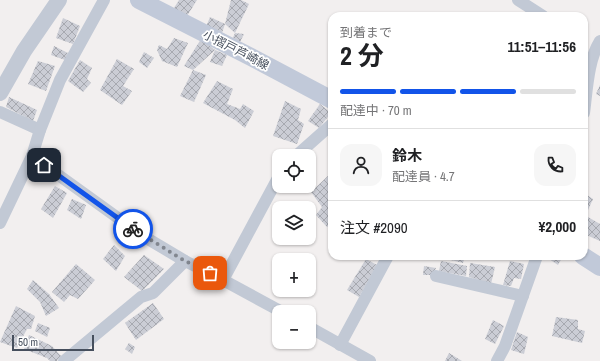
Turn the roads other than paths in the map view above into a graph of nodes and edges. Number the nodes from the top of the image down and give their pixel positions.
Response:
1 (59, 0) edge
2 (104, 0) edge
3 (139, 0) edge
4 (518, 0) edge
5 (537, 12) edge
6 (588, 44) edge
7 (598, 48) edge
8 (588, 86) edge
9 (0, 93) edge
10 (328, 98) edge
11 (0, 112) edge
12 (328, 128) edge
13 (40, 130) junction
14 (304, 149) edge
15 (32, 156) junction
16 (272, 189) edge
17 (0, 222) edge
18 (588, 259) edge
19 (386, 260) edge
20 (536, 260) edge
21 (185, 261) junction
22 (600, 267) edge
23 (436, 276) dead end
24 (223, 280) junction
25 (523, 296) junction
26 (272, 307) edge
27 (316, 331) edge
28 (340, 344) junction
29 (64, 361) edge
30 (370, 361) edge
31 (497, 361) edge

1 - 9 street
2 - 13 street
3 - 10 main road, 小摺戸芦崎線
4 - 5 street
6 - 7 street
7 - 8 street
11 - 13 street
12 - 14 street
13 - 15 street
15 - 17 street
15 - 21 street
16 - 24 street
18 - 22 main road
19 - 28 street
20 - 25 street
21 - 24 street
21 - 29 street
23 - 25 street
24 - 26 street
25 - 31 street
27 - 28 street
28 - 30 street

